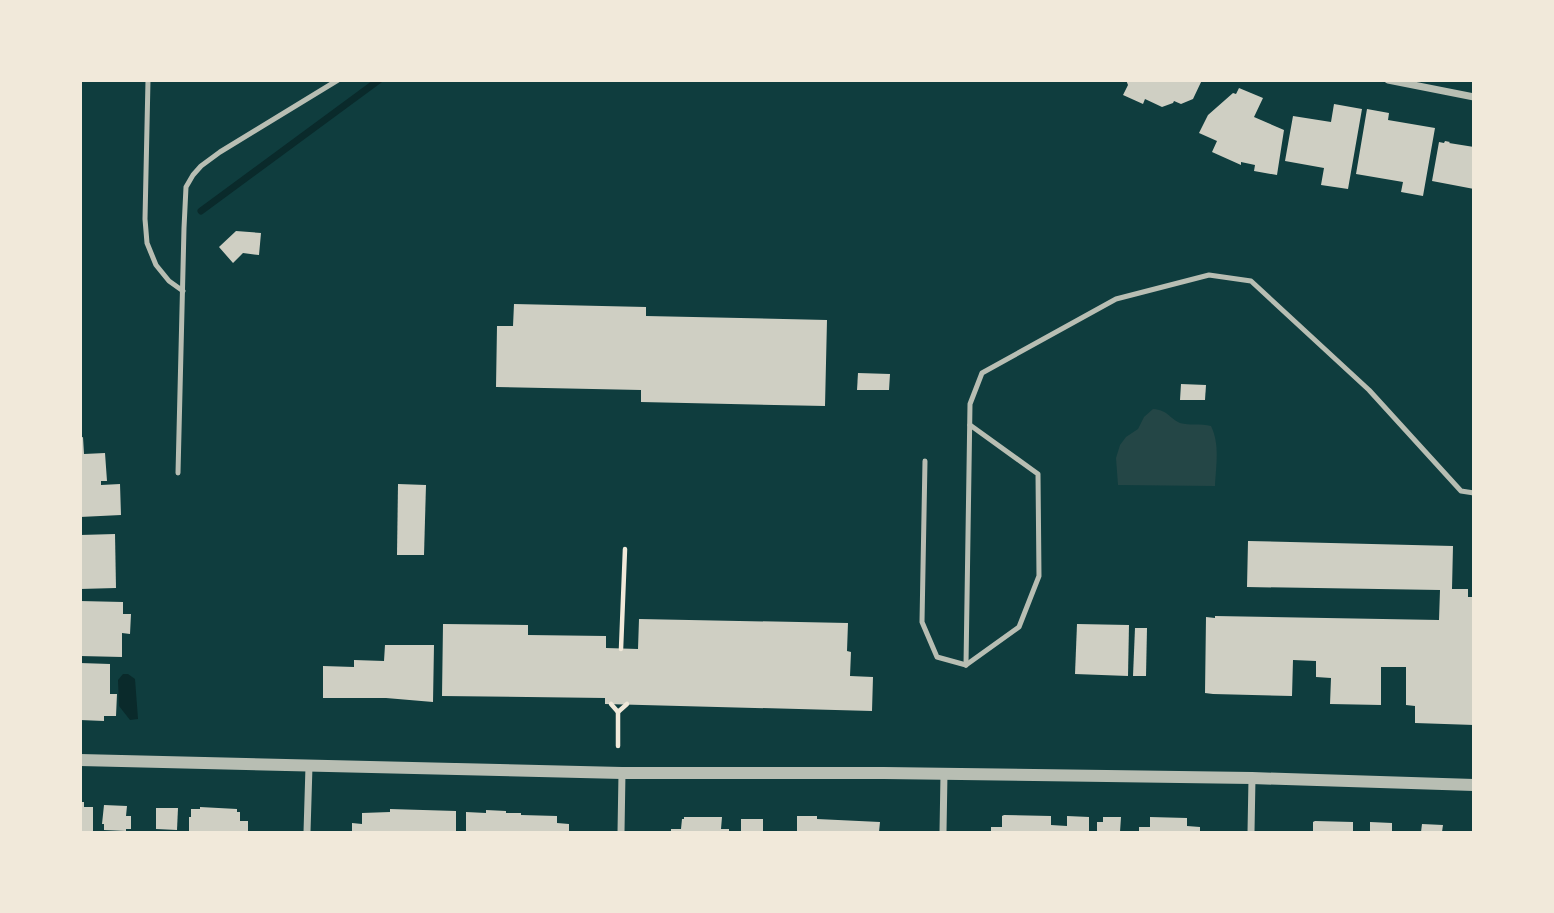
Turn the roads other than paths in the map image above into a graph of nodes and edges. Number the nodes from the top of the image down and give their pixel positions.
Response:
1 (148, 80) edge
2 (338, 80) edge
3 (1388, 80) edge
4 (1474, 97) edge
5 (183, 290) junction
6 (970, 425) junction
7 (925, 461) dead end
8 (178, 473) dead end
9 (1474, 493) edge
10 (965, 665) junction
11 (80, 760) edge
12 (309, 766) junction
13 (622, 773) junction
14 (944, 774) junction
15 (1252, 778) junction
16 (1474, 785) edge
17 (307, 832) edge
18 (621, 832) edge
19 (943, 832) edge
20 (1251, 832) edge

1 - 5 lane
2 - 5 lane
3 - 4 street
5 - 8 lane
6 - 9 lane
6 - 10 lane
6 - 10 lane
7 - 10 lane
11 - 12 street
12 - 13 street
12 - 17 street
13 - 14 street
13 - 18 street
14 - 15 street
14 - 19 street
15 - 16 street
15 - 20 street

